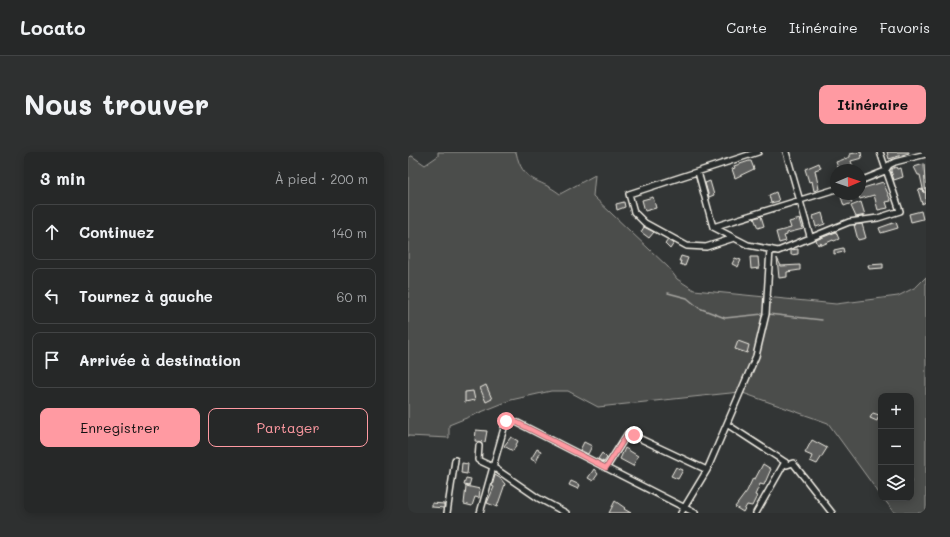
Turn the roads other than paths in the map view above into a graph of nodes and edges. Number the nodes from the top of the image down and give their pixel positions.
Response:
1 (758, 152) edge
2 (786, 152) edge
3 (880, 152) edge
4 (926, 154) edge
5 (885, 171) junction
6 (698, 172) junction
7 (866, 179) edge
8 (830, 191) edge
9 (801, 200) junction
10 (714, 227) junction
11 (810, 236) junction
12 (734, 238) junction
13 (770, 249) junction
14 (728, 425) junction
15 (479, 446) dead end
16 (455, 460) dead end
17 (785, 462) junction
18 (493, 467) junction
19 (606, 468) junction
20 (707, 470) junction
21 (682, 510) edge
22 (448, 513) edge
23 (480, 513) edge
24 (566, 513) edge
25 (694, 513) edge
26 (756, 513) edge
27 (832, 513) edge

1 - 6 street
2 - 9 street
3 - 5 street
4 - 5 street
5 - 7 street
5 - 11 street
6 - 10 street
6 - 12 street
8 - 9 street
9 - 10 street
9 - 11 street
10 - 12 street
11 - 13 street
12 - 13 street
13 - 14 street
14 - 17 street
14 - 20 street
15 - 18 street
16 - 22 street
17 - 26 street
17 - 27 street
18 - 19 street
18 - 23 street
18 - 24 street
19 - 20 street
19 - 21 street
20 - 21 street
21 - 25 street

